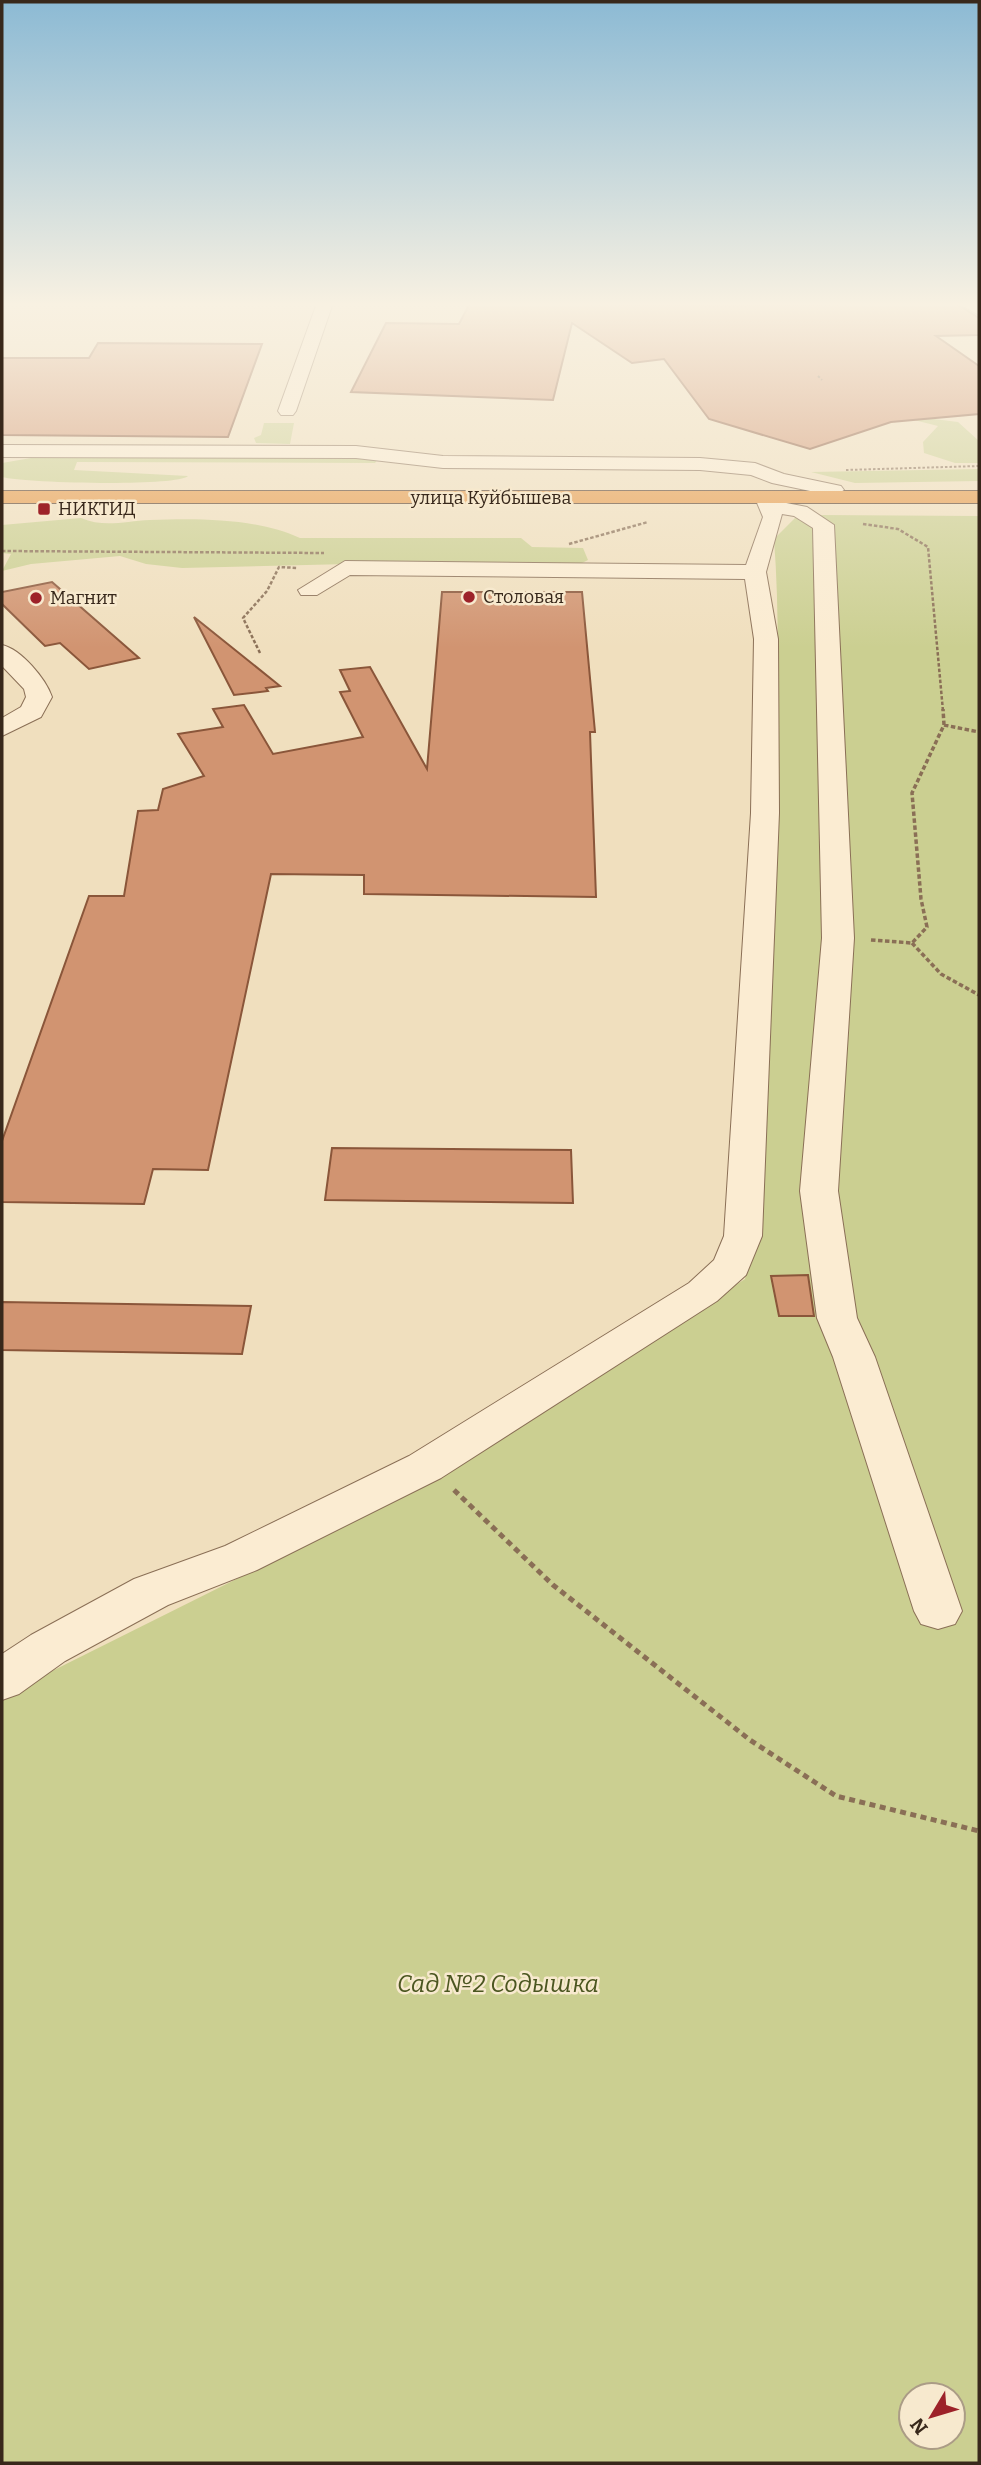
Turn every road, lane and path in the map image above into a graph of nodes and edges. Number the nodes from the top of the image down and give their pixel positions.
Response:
1 (2, 451) edge
2 (979, 466) edge
3 (843, 470) dead end
4 (2, 489) edge
5 (979, 489) edge
6 (834, 490) junction
7 (2, 497) edge
8 (979, 497) edge
9 (767, 502) junction
10 (814, 519) junction
11 (2, 551) edge
12 (195, 552) dead end
13 (755, 572) junction
14 (309, 590) dead end
15 (2, 652) edge
16 (944, 725) junction
17 (2, 728) edge
18 (979, 732) edge
19 (838, 938) junction
20 (912, 943) junction
21 (979, 995) edge
22 (429, 1465) junction
23 (938, 1611) dead end
24 (2, 1680) edge
25 (979, 1831) edge

1 - 6 street
2 - 3 path
4 - 6 highway, улица Куйбышева
5 - 6 highway, улица Куйбышева
7 - 9 highway, улица Куйбышева
8 - 9 highway, улица Куйбышева
9 - 10 street
9 - 13 street
10 - 16 path
10 - 19 street
11 - 12 path
13 - 14 street
13 - 22 street
15 - 17 street
16 - 18 path
16 - 20 path
19 - 20 path
19 - 23 street
20 - 21 path
22 - 24 street
22 - 25 path

